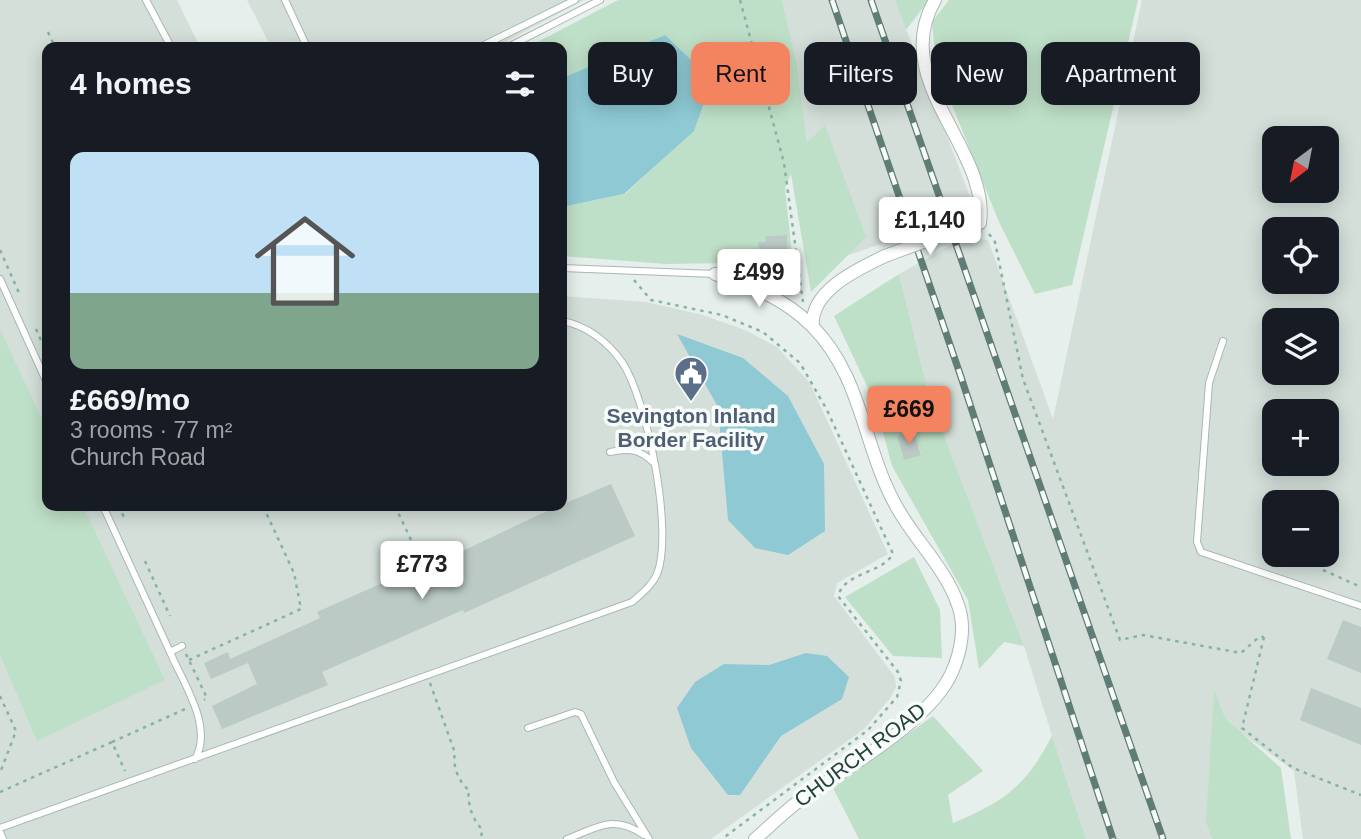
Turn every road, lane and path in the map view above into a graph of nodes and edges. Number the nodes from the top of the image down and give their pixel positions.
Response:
1 (146, 0) edge
2 (285, 0) edge
3 (575, 0) edge
4 (600, 0) edge
5 (740, 0) edge
6 (935, 0) edge
7 (48, 32) dead end
8 (53, 42) edge
9 (168, 42) edge
10 (305, 42) edge
11 (491, 42) edge
12 (518, 42) edge
13 (980, 223) junction
14 (0, 250) edge
15 (567, 268) edge
16 (627, 271) junction
17 (715, 274) joint
18 (0, 279) edge
19 (19, 293) dead end
20 (802, 316) junction
21 (567, 323) edge
22 (813, 327) junction
23 (36, 329) dead end
24 (1223, 341) dead end
25 (42, 343) edge
26 (42, 372) edge
27 (610, 452) dead end
28 (655, 463) junction
29 (105, 511) edge
30 (121, 511) edge
31 (265, 511) edge
32 (397, 511) edge
33 (124, 517) dead end
34 (412, 541) dead end
35 (145, 561) dead end
36 (1323, 570) dead end
37 (1361, 587) edge
38 (1361, 606) edge
39 (170, 615) dead end
40 (183, 646) joint
41 (170, 652) junction
42 (189, 660) junction
43 (427, 673) junction
44 (0, 696) edge
45 (193, 706) junction
46 (528, 728) dead end
47 (111, 742) junction
48 (194, 759) junction
49 (0, 773) edge
50 (129, 782) junction
51 (0, 792) edge
52 (1361, 795) edge
53 (0, 830) edge
54 (3, 839) edge
55 (482, 839) edge
56 (567, 839) edge
57 (649, 839) edge
58 (722, 839) edge
59 (755, 839) edge

1 - 9 lane
2 - 10 lane
3 - 11 lane
4 - 12 lane
5 - 20 path
6 - 13 street
7 - 8 path
13 - 22 street, bridge
13 - 52 path
14 - 19 path
15 - 16 lane
16 - 17 lane
16 - 58 path
17 - 20 street, CHURCH ROAD
18 - 26 lane
20 - 22 street, CHURCH ROAD
21 - 28 lane
22 - 59 street, CHURCH ROAD
23 - 25 path
24 - 38 lane
27 - 28 lane
28 - 43 lane
29 - 41 lane
30 - 33 path
31 - 42 path
32 - 34 path
35 - 39 path
36 - 37 path
40 - 41 lane
40 - 42 path
41 - 45 lane
42 - 45 path
43 - 48 lane
43 - 55 path
44 - 49 path
45 - 47 path
45 - 48 lane
46 - 57 lane
47 - 50 path
47 - 51 path
48 - 50 lane
50 - 53 lane
53 - 54 lane
56 - 57 lane

